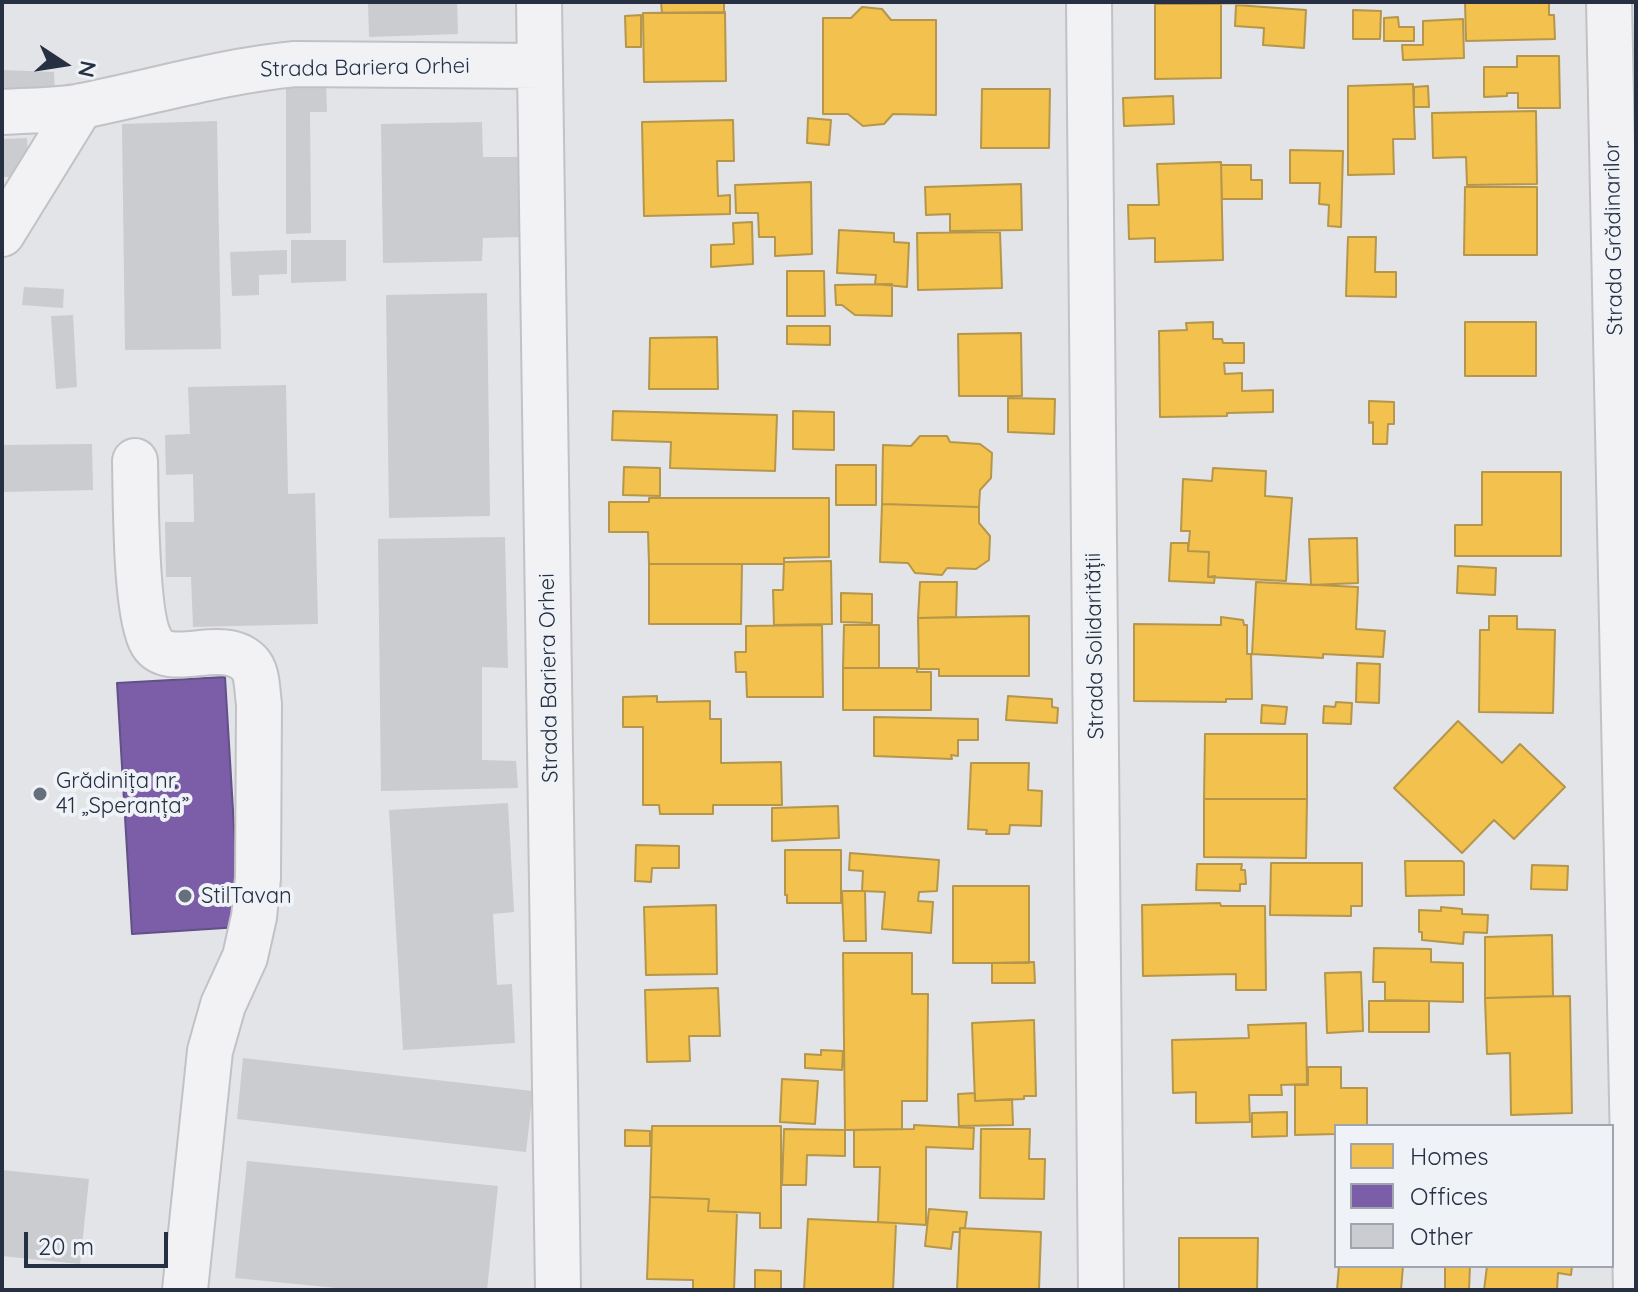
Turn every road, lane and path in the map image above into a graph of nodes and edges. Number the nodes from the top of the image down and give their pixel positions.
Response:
1 (539, 2) edge
2 (1089, 2) edge
3 (1609, 2) edge
4 (539, 66) junction
5 (81, 106) junction
6 (2, 112) edge
7 (2, 234) edge
8 (135, 461) dead end
9 (185, 1290) edge
10 (558, 1290) edge
11 (1101, 1290) edge
12 (1636, 1290) edge

1 - 4 street, Strada Bariera Orhei
2 - 11 street, Strada Solidarității
3 - 12 street, Strada Grădinarilor
4 - 5 street, Strada Bariera Orhei
4 - 10 street, Strada Bariera Orhei
5 - 6 street, Strada Bariera Orhei
5 - 7 street
8 - 9 street

